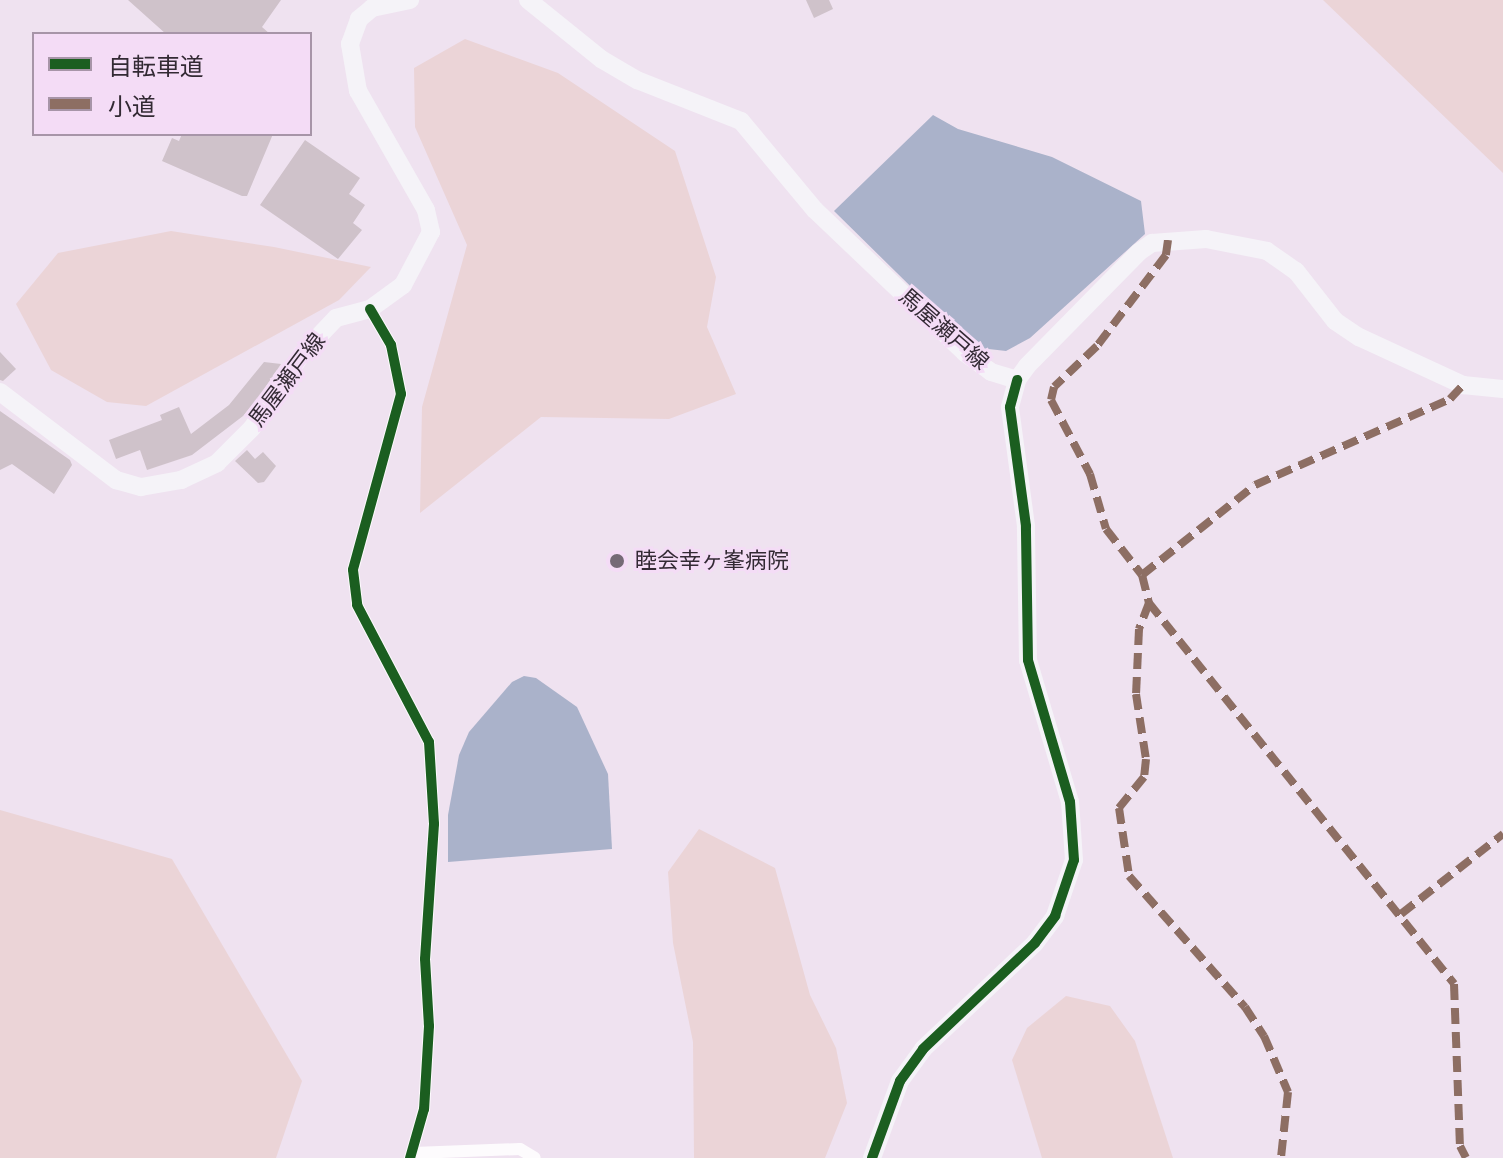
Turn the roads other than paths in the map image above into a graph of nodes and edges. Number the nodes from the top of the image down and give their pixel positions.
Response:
1 (410, 0) edge
2 (528, 0) edge
3 (370, 309) junction
4 (1017, 380) junction
5 (1503, 389) edge
6 (0, 392) edge
7 (412, 1155) edge
8 (535, 1158) edge
9 (872, 1158) edge

1 - 3 main road, 馬屋瀬戸線
2 - 4 main road, 馬屋瀬戸線
3 - 6 main road, 馬屋瀬戸線
3 - 7 street
4 - 5 main road
4 - 9 main road
7 - 8 street

